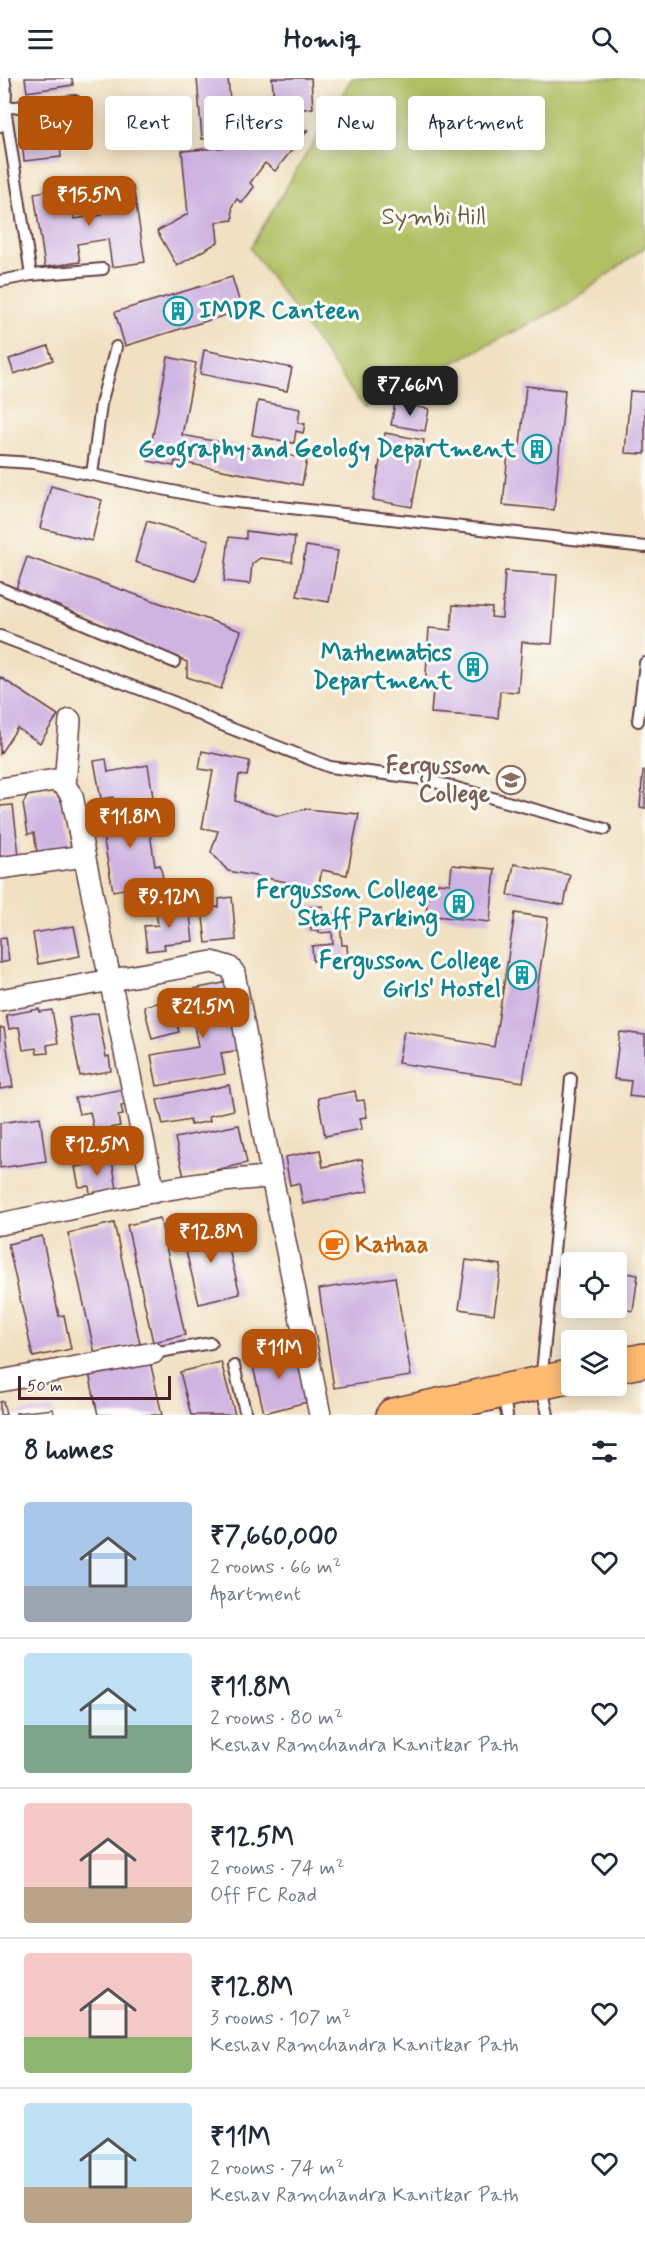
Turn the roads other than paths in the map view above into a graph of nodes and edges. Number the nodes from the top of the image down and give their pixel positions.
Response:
1 (4, 78) edge
2 (18, 107) edge
3 (5, 108) junction
4 (0, 126) edge
5 (103, 269) dead end
6 (31, 275) junction
7 (0, 281) edge
8 (116, 347) dead end
9 (0, 461) edge
10 (92, 475) junction
11 (645, 547) edge
12 (0, 588) edge
13 (0, 636) edge
14 (174, 662) dead end
15 (645, 663) edge
16 (70, 720) dead end
17 (637, 721) edge
18 (65, 786) junction
19 (0, 789) edge
20 (604, 829) dead end
21 (84, 856) junction
22 (0, 868) edge
23 (109, 979) junction
24 (0, 1000) edge
25 (571, 1079) dead end
26 (272, 1177) junction
27 (154, 1192) junction
28 (0, 1224) edge
29 (211, 1343) dead end
30 (153, 1353) joint
31 (645, 1360) edge
32 (627, 1364) edge
33 (234, 1366) dead end
34 (556, 1379) edge
35 (0, 1381) edge
36 (505, 1403) edge
37 (406, 1413) edge
38 (246, 1415) edge
39 (320, 1415) edge
40 (548, 1415) edge

1 - 3 lane
2 - 3 lane
3 - 4 lane
3 - 6 lane
5 - 6 lane
6 - 7 lane
8 - 10 lane
9 - 10 lane
10 - 11 lane
12 - 14 lane
13 - 20 lane
15 - 17 lane
16 - 18 street
18 - 19 street
18 - 21 street
21 - 22 street
21 - 23 street
23 - 24 street
23 - 26 street
23 - 27 street
25 - 34 lane
26 - 27 street
26 - 39 street
27 - 28 street
29 - 30 lane
30 - 35 street
31 - 32 main road
33 - 38 lane
34 - 36 main road
34 - 40 lane
36 - 37 main road

